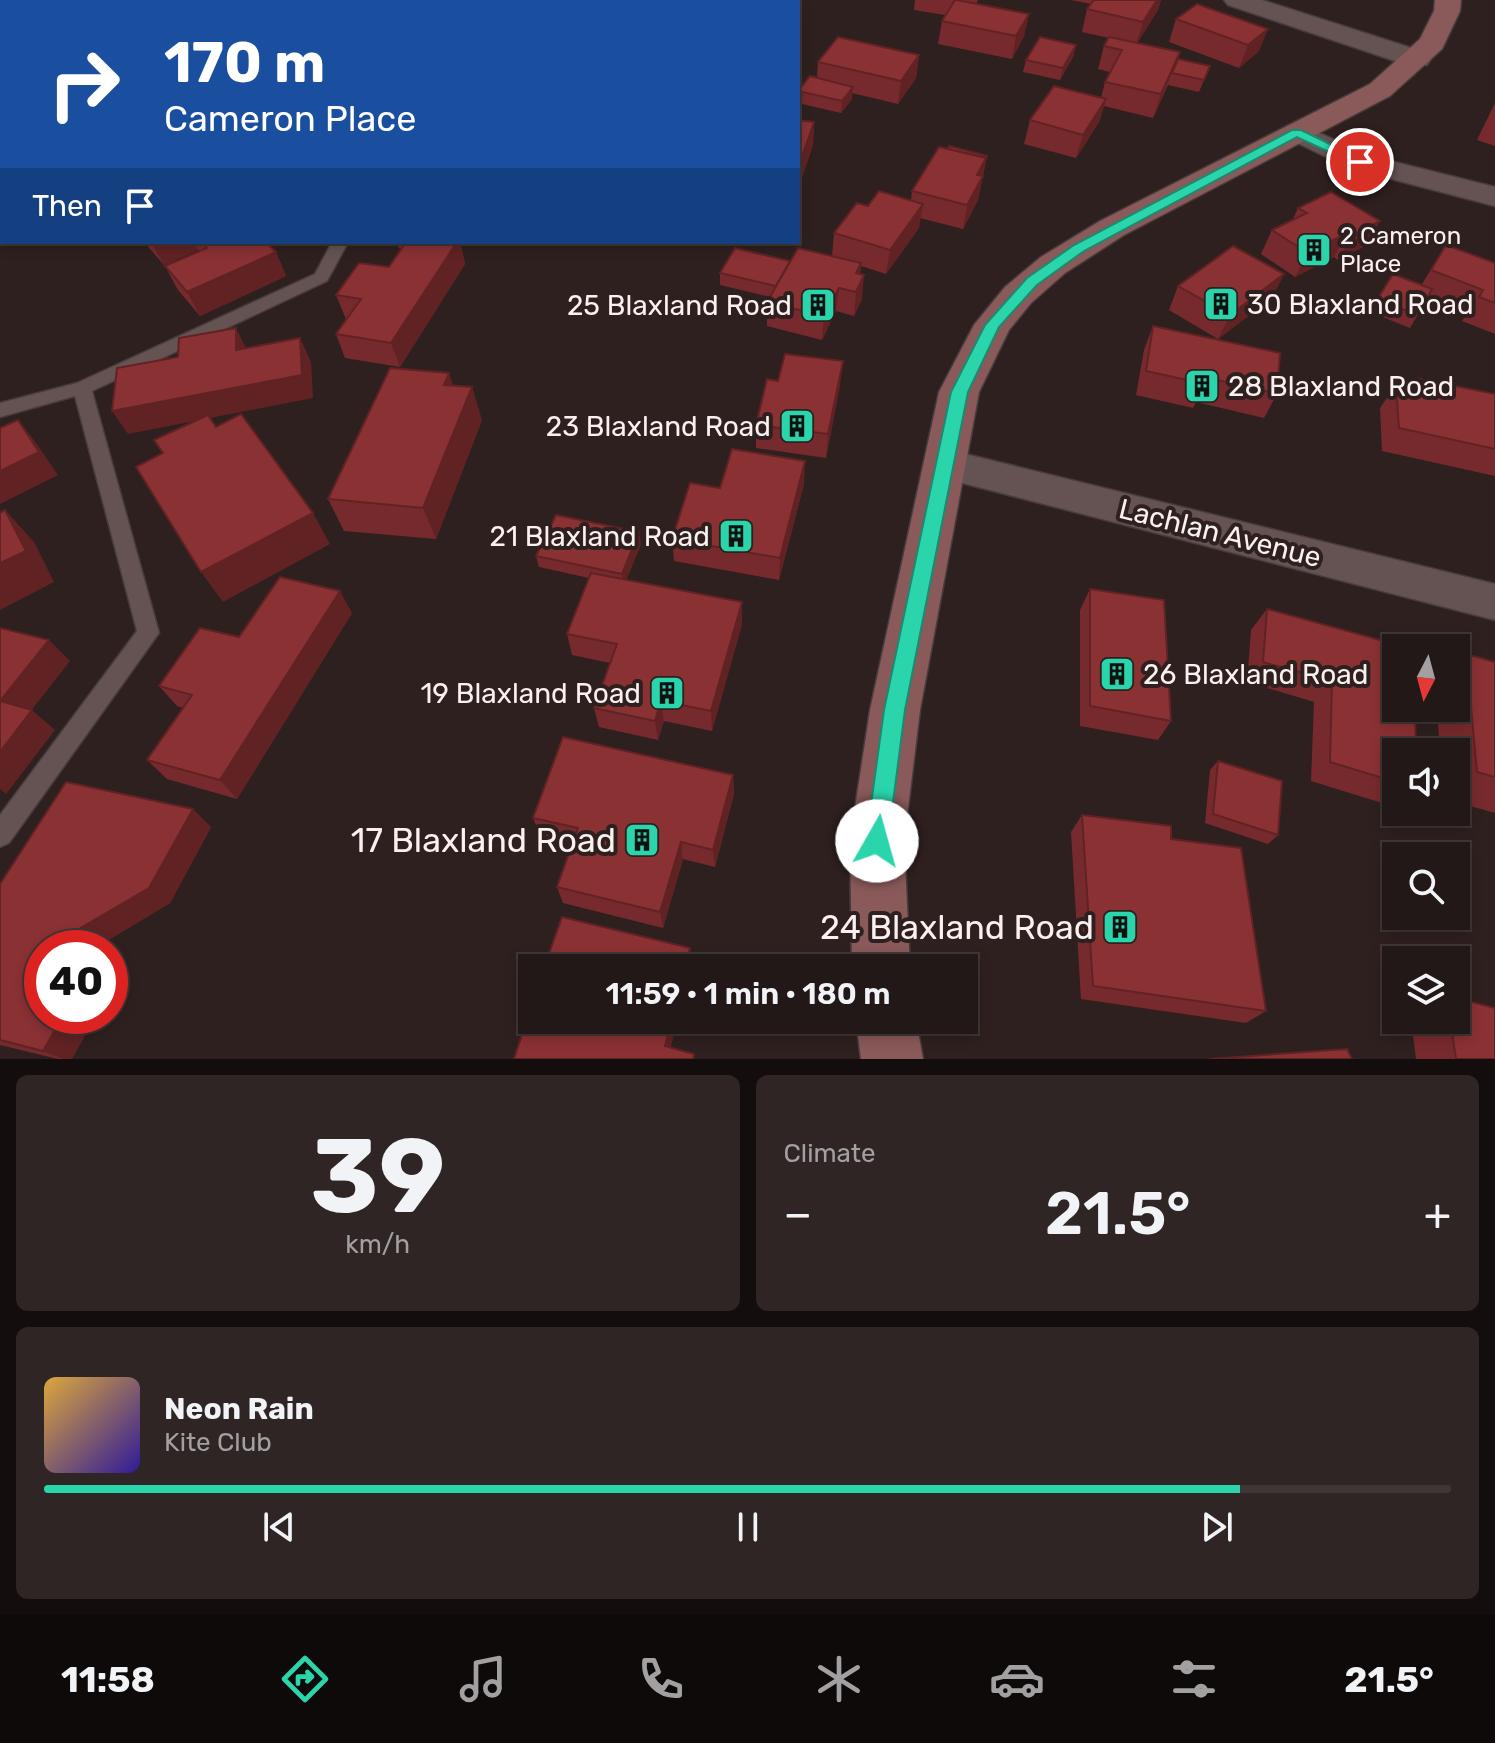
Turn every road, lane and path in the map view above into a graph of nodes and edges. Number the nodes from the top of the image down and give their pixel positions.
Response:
1 (1237, 0) edge
2 (1448, 0) edge
3 (1417, 59) junction
4 (1297, 132) junction
5 (1495, 197) edge
6 (336, 244) edge
7 (82, 388) junction
8 (0, 410) edge
9 (945, 464) junction
10 (1495, 602) edge
11 (0, 835) edge
12 (881, 954) edge
13 (888, 1034) edge
14 (892, 1059) edge

1 - 3 street
2 - 3 street
3 - 4 street
4 - 5 street
4 - 9 street
6 - 7 lane
7 - 8 lane
7 - 11 lane
9 - 10 street, Lachlan Avenue
9 - 12 street
13 - 14 street

